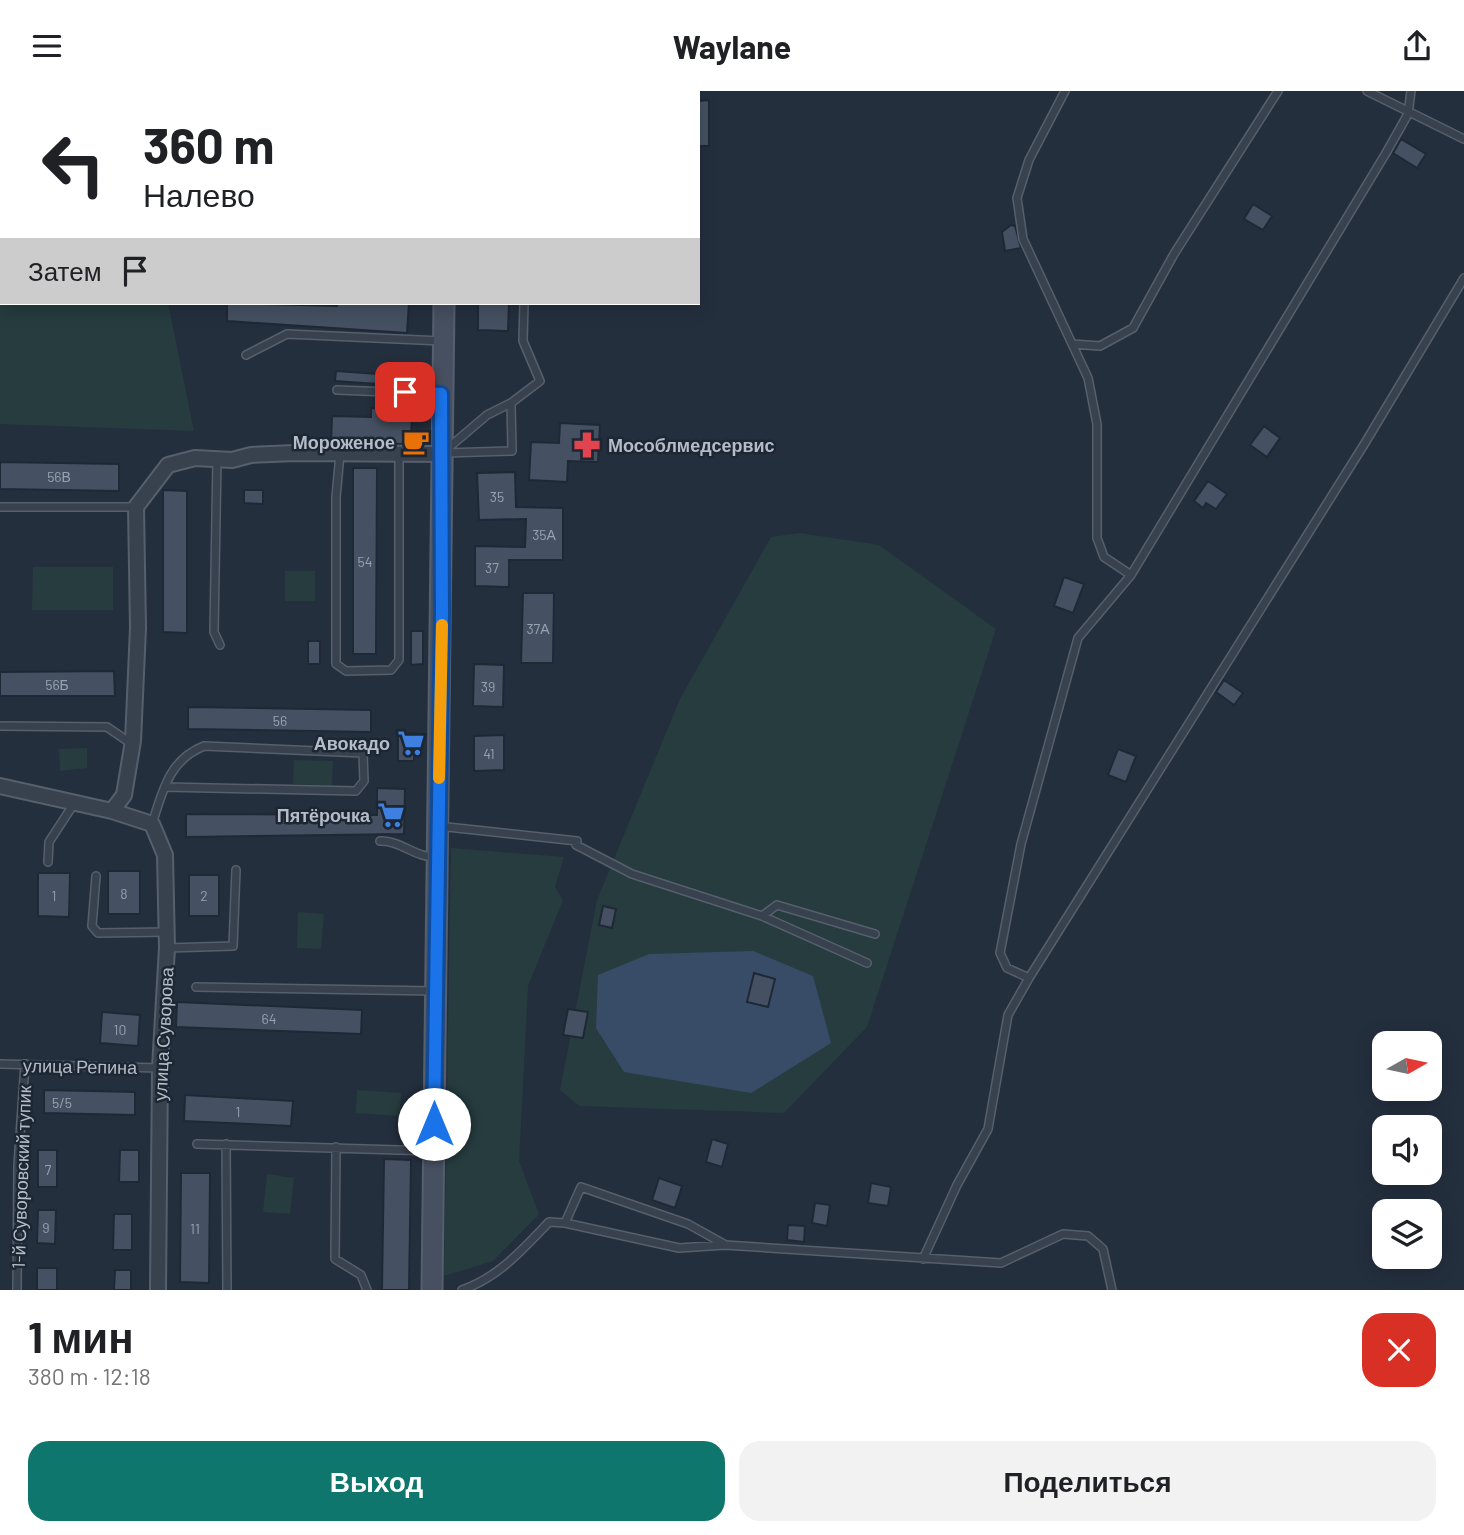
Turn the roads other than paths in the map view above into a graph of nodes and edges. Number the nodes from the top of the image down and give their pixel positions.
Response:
1 (1065, 91) edge
2 (1278, 91) edge
3 (1367, 91) edge
4 (1411, 91) edge
5 (1408, 114) junction
6 (1464, 139) edge
7 (1464, 278) edge
8 (444, 305) edge
9 (524, 305) edge
10 (443, 341) junction
11 (1072, 344) junction
12 (246, 355) dead end
13 (337, 390) dead end
14 (441, 394) junction
15 (511, 403) junction
16 (340, 454) junction
17 (399, 454) junction
18 (441, 454) junction
19 (217, 459) junction
20 (0, 507) edge
21 (135, 507) junction
22 (1131, 575) junction
23 (220, 645) dead end
24 (0, 726) edge
25 (133, 741) junction
26 (0, 786) edge
27 (165, 787) junction
28 (75, 802) junction
29 (112, 811) junction
30 (152, 824) junction
31 (438, 825) junction
32 (380, 841) dead end
33 (437, 857) junction
34 (48, 862) dead end
35 (236, 870) dead end
36 (96, 877) dead end
37 (762, 916) junction
38 (167, 932) junction
39 (875, 934) dead end
40 (167, 948) junction
41 (867, 963) dead end
42 (1029, 978) junction
43 (196, 988) dead end
44 (435, 991) junction
45 (0, 1064) edge
46 (25, 1064) junction
47 (160, 1068) junction
48 (197, 1144) dead end
49 (226, 1144) junction
50 (336, 1147) junction
51 (434, 1151) junction
52 (565, 1223) junction
53 (725, 1245) junction
54 (923, 1259) junction
55 (17, 1290) edge
56 (158, 1290) edge
57 (227, 1290) edge
58 (367, 1290) edge
59 (432, 1290) edge
60 (462, 1290) edge
61 (1112, 1290) edge

1 - 11 lane
2 - 11 lane
3 - 5 lane
4 - 5 lane
5 - 6 lane
5 - 22 lane
7 - 42 lane
8 - 10 street
9 - 15 lane
10 - 12 lane
10 - 14 street
11 - 22 lane
13 - 14 lane
14 - 18 street
15 - 18 lane
15 - 18 lane
16 - 17 street
16 - 17 lane
16 - 19 street
17 - 18 street
18 - 31 street
19 - 21 street
19 - 23 lane
20 - 21 lane
21 - 25 street
22 - 42 lane
24 - 25 lane
25 - 29 street
26 - 28 street
27 - 27 lane
27 - 30 lane
28 - 29 street
28 - 34 lane
29 - 30 street
30 - 38 street, улица Суворова
31 - 33 street
31 - 37 lane
32 - 33 lane
33 - 44 street
35 - 40 lane
36 - 38 lane
37 - 39 lane
37 - 41 lane
38 - 40 street, улица Суворова
40 - 47 street, улица Суворова
42 - 54 lane
43 - 44 lane
44 - 51 street
45 - 46 lane, улица Репина
46 - 47 lane, улица Репина
46 - 55 lane, 1-й Суворовский тупик
47 - 56 street, улица Суворова
48 - 49 lane
49 - 50 lane
49 - 57 lane
50 - 51 lane
50 - 58 lane
51 - 59 street
52 - 53 lane
52 - 53 lane
52 - 60 lane
53 - 54 lane
54 - 61 lane

